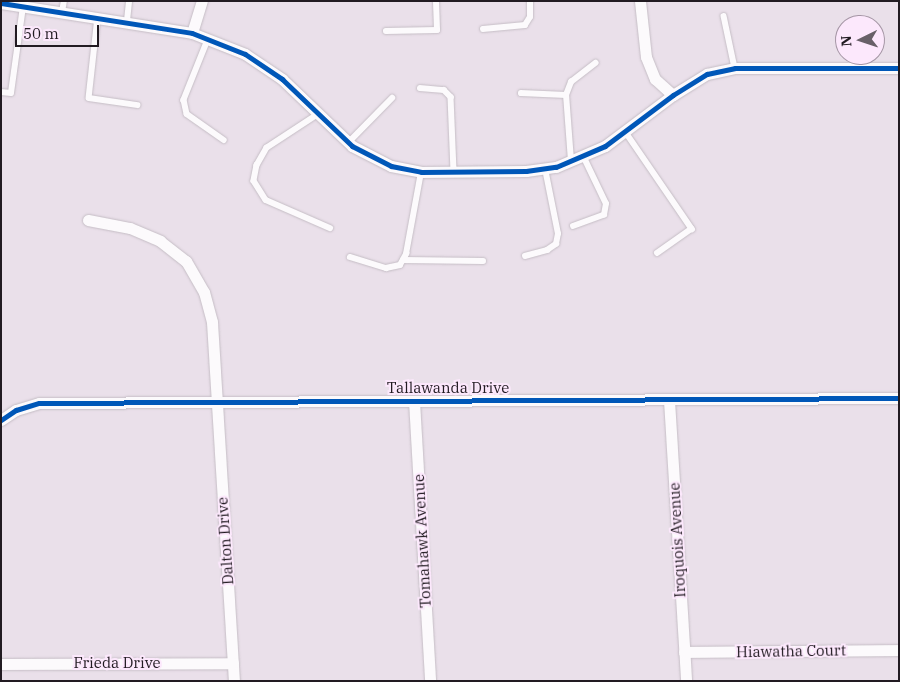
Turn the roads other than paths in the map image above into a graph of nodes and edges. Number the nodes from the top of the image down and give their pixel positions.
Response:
1 (129, 1) edge
2 (202, 1) edge
3 (436, 1) edge
4 (530, 1) edge
5 (640, 1) edge
6 (1, 3) edge
7 (24, 6) junction
8 (63, 6) edge
9 (724, 16) dead end
10 (98, 17) junction
11 (127, 21) junction
12 (483, 28) dead end
13 (386, 31) dead end
14 (192, 34) junction
15 (208, 40) junction
16 (595, 62) dead end
17 (735, 68) junction
18 (899, 68) edge
19 (420, 88) dead end
20 (1, 92) edge
21 (521, 93) dead end
22 (566, 95) junction
23 (673, 95) junction
24 (392, 98) dead end
25 (137, 105) dead end
26 (319, 114) junction
27 (625, 131) junction
28 (224, 140) dead end
29 (348, 143) junction
30 (583, 156) junction
31 (571, 161) junction
32 (545, 168) junction
33 (421, 172) junction
34 (454, 172) junction
35 (88, 220) dead end
36 (573, 226) dead end
37 (330, 228) dead end
38 (658, 253) dead end
39 (526, 256) dead end
40 (350, 257) dead end
41 (403, 260) junction
42 (483, 261) dead end
43 (899, 398) edge
44 (669, 400) junction
45 (414, 401) junction
46 (216, 402) junction
47 (1, 420) edge
48 (899, 650) edge
49 (684, 652) junction
50 (233, 663) junction
51 (1, 664) edge
52 (234, 681) edge
53 (430, 681) edge
54 (686, 681) edge

1 - 11 lane
2 - 14 street
3 - 13 lane
4 - 12 lane
5 - 23 street
6 - 7 street
7 - 8 street
7 - 20 lane
8 - 10 street
9 - 17 lane
10 - 11 street
10 - 25 lane
11 - 14 street
14 - 15 street
15 - 26 street
15 - 28 lane
16 - 22 lane
17 - 18 street
17 - 23 street
19 - 34 lane
21 - 22 lane
22 - 31 lane
23 - 27 street
24 - 29 lane
26 - 29 street
26 - 37 lane
27 - 30 street
27 - 38 lane
29 - 33 street
30 - 31 street
30 - 36 lane
31 - 32 street
32 - 34 street
32 - 39 lane
33 - 34 street
33 - 41 lane
35 - 46 street, Dalton Drive
40 - 41 lane
41 - 42 lane
43 - 44 street, Tallawanda Drive
44 - 45 street, Tallawanda Drive
44 - 49 street, Iroquois Avenue
45 - 46 street, Tallawanda Drive
45 - 53 street, Tomahawk Avenue
46 - 47 street, Tallawanda Drive
46 - 50 street, Dalton Drive
48 - 49 street, Hiawatha Court
49 - 54 street, Iroquois Avenue
50 - 51 street, Frieda Drive
50 - 52 street, Dalton Drive

